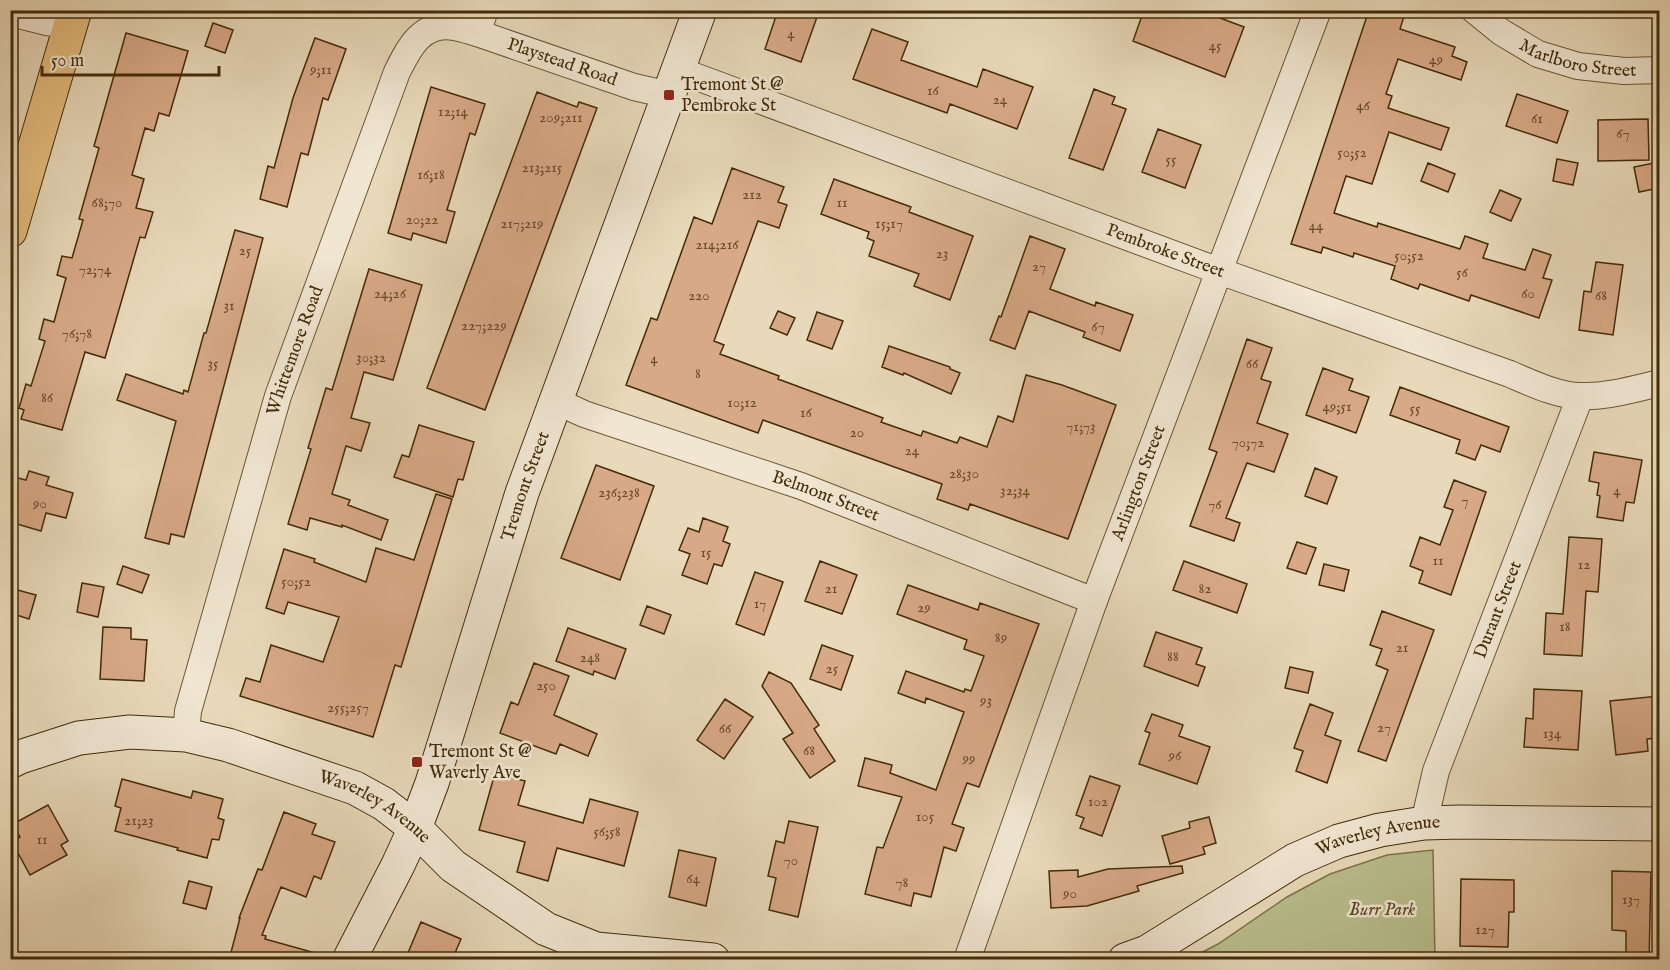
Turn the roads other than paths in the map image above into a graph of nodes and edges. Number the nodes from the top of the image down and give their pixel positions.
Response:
1 (700, 10) edge
2 (1318, 10) edge
3 (1474, 10) edge
4 (10, 13) edge
5 (72, 18) edge
6 (481, 22) edge
7 (1659, 70) edge
8 (674, 82) junction
9 (10, 231) edge
10 (1219, 271) junction
11 (1659, 383) edge
12 (1580, 397) junction
13 (556, 401) junction
14 (1094, 601) junction
15 (186, 735) junction
16 (10, 762) edge
17 (1424, 823) junction
18 (1659, 824) edge
19 (415, 828) junction
20 (595, 954) edge
21 (349, 960) edge
22 (713, 960) edge
23 (967, 960) edge
24 (1125, 960) edge

1 - 8 street, Tremont Street
2 - 10 street, Arlington Street
3 - 7 street, Marlboro Street
4 - 5 street
5 - 9 main road
6 - 8 street, Playstead Road
6 - 15 street, Whittemore Road
8 - 10 street, Pembroke Street
8 - 13 street, Tremont Street
10 - 12 street, Pembroke Street
10 - 14 street, Arlington Street
11 - 12 street, Pembroke Street
12 - 17 street, Durant Street
13 - 14 street, Belmont Street
13 - 19 street, Tremont Street
14 - 23 street, Arlington Street
15 - 16 street, Waverley Avenue
15 - 19 street, Waverley Avenue
17 - 18 street, Waverley Avenue
17 - 24 street, Waverley Avenue
19 - 20 street, Waverley Avenue
19 - 21 street, Tremont Street
20 - 22 street, Waverley Avenue

